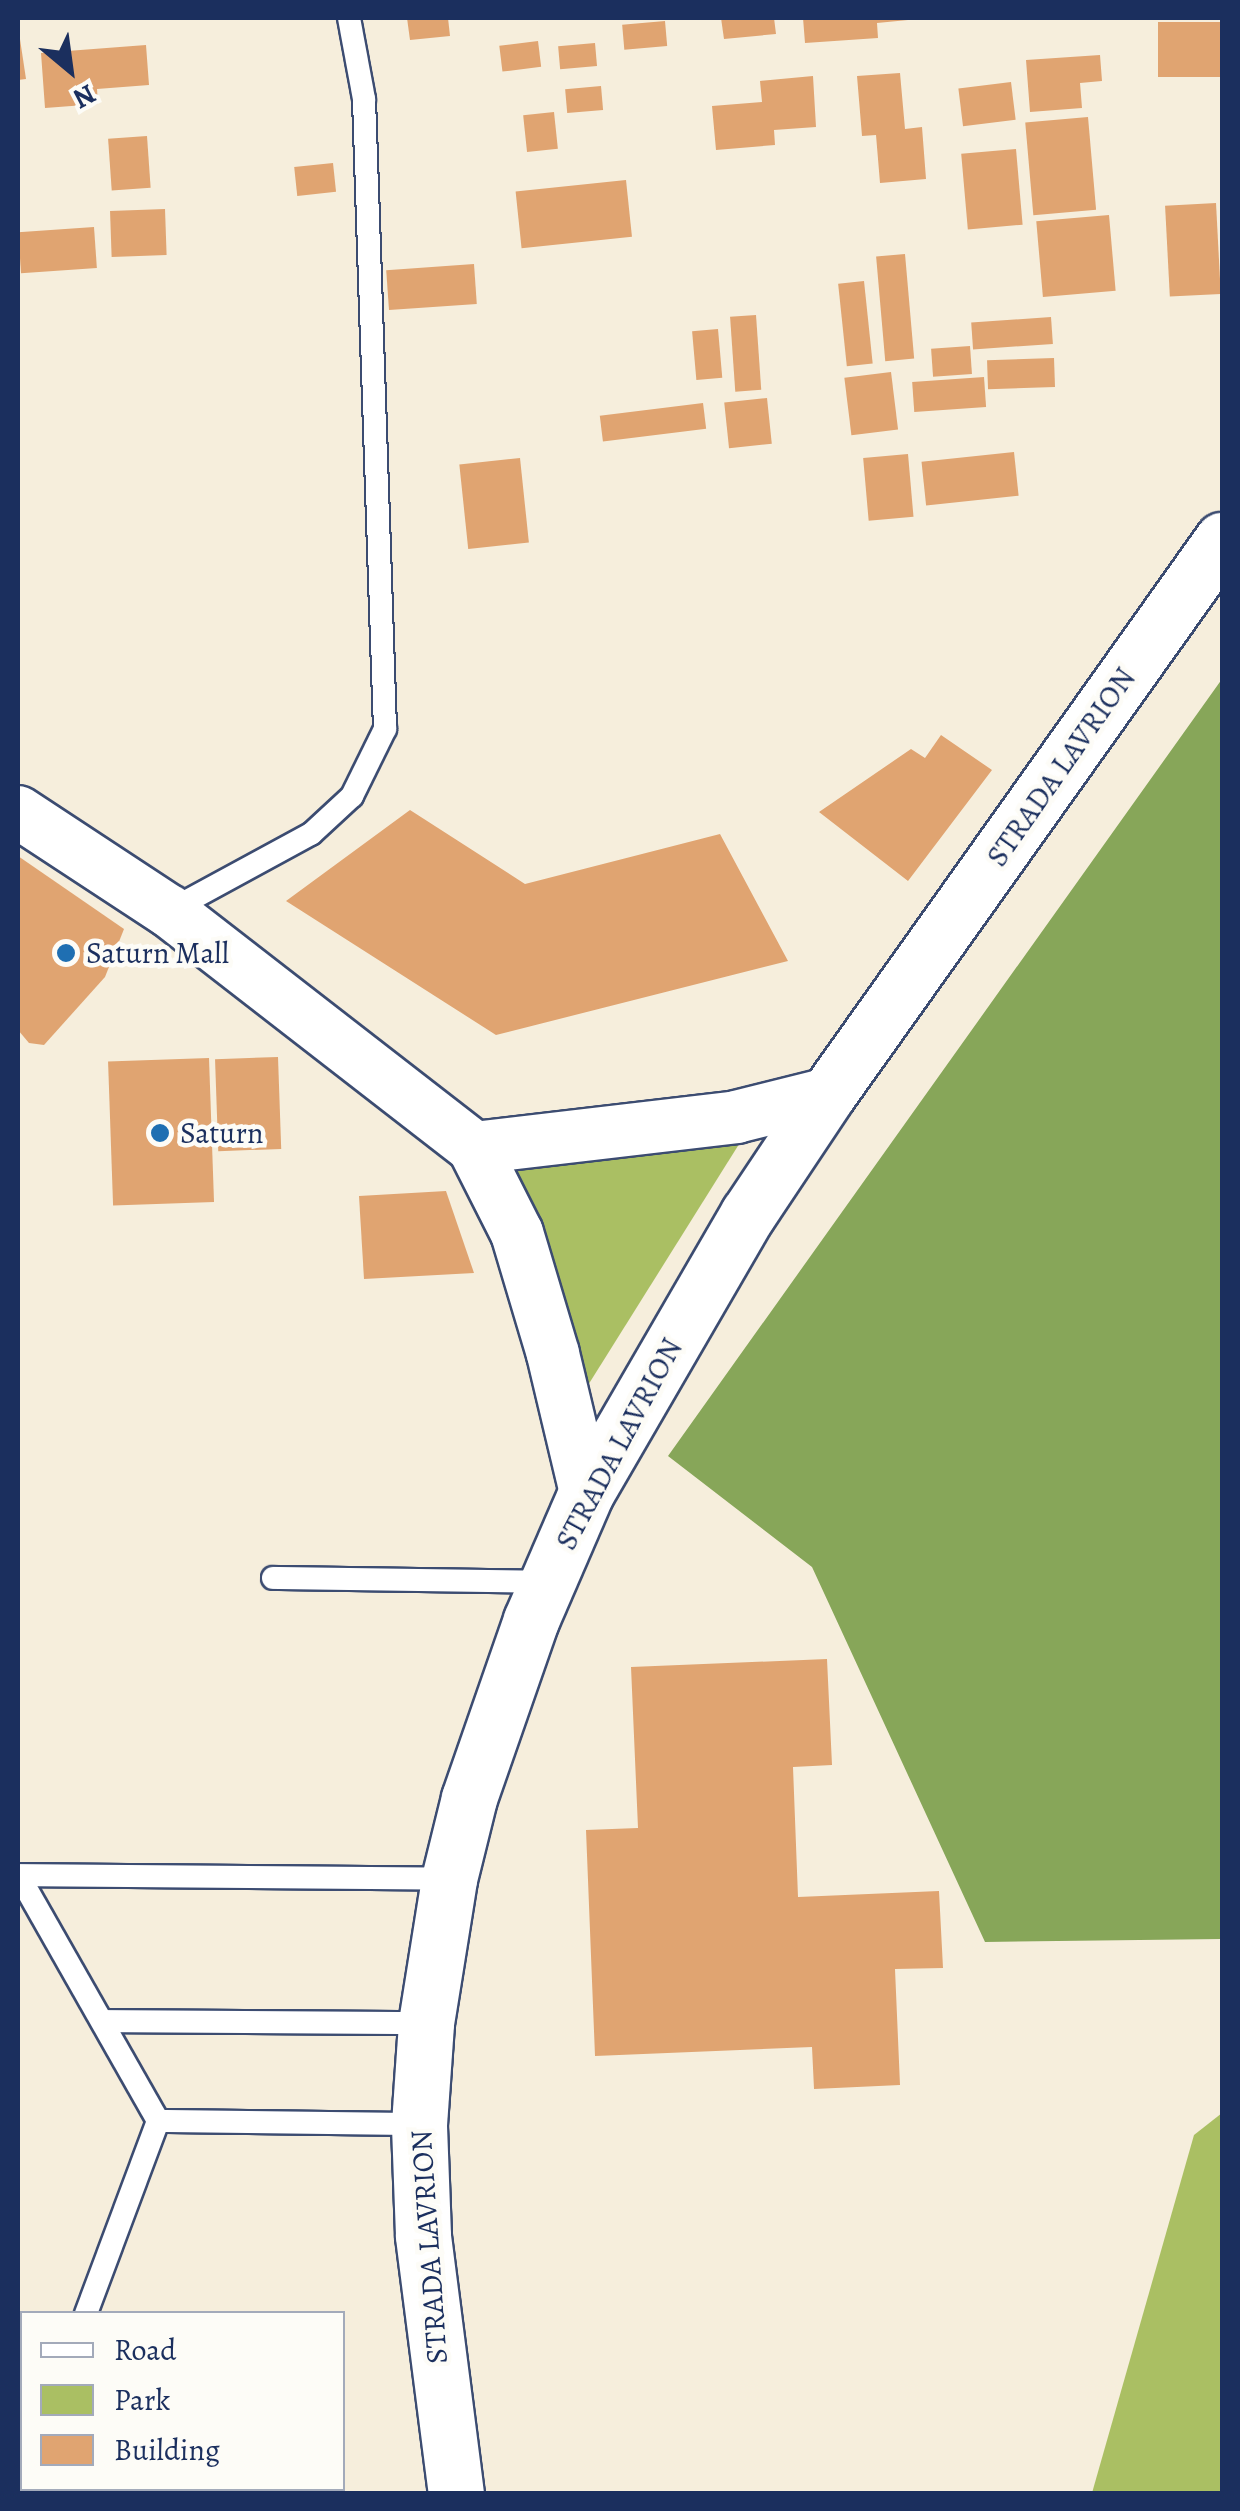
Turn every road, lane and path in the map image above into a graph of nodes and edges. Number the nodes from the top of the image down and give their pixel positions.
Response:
1 (349, 18) edge
2 (1222, 540) edge
3 (18, 812) edge
4 (169, 912) junction
5 (828, 1094) junction
6 (474, 1148) junction
7 (586, 1493) junction
8 (273, 1578) dead end
9 (547, 1582) junction
10 (18, 1876) edge
11 (449, 1879) junction
12 (102, 2021) junction
13 (426, 2023) junction
14 (158, 2121) junction
15 (419, 2124) junction
16 (87, 2311) edge
17 (456, 2494) edge

1 - 4 lane
2 - 5 main road, STRADA LAVRION
3 - 4 street
4 - 6 street
5 - 6 street
5 - 7 main road, STRADA LAVRION
6 - 7 street
7 - 9 main road, STRADA LAVRION
8 - 9 lane
9 - 11 main road, STRADA LAVRION
10 - 11 lane
10 - 12 lane
11 - 13 main road, STRADA LAVRION
12 - 13 lane
12 - 14 lane
13 - 15 main road, STRADA LAVRION
14 - 15 lane
14 - 16 lane
15 - 17 main road, STRADA LAVRION

